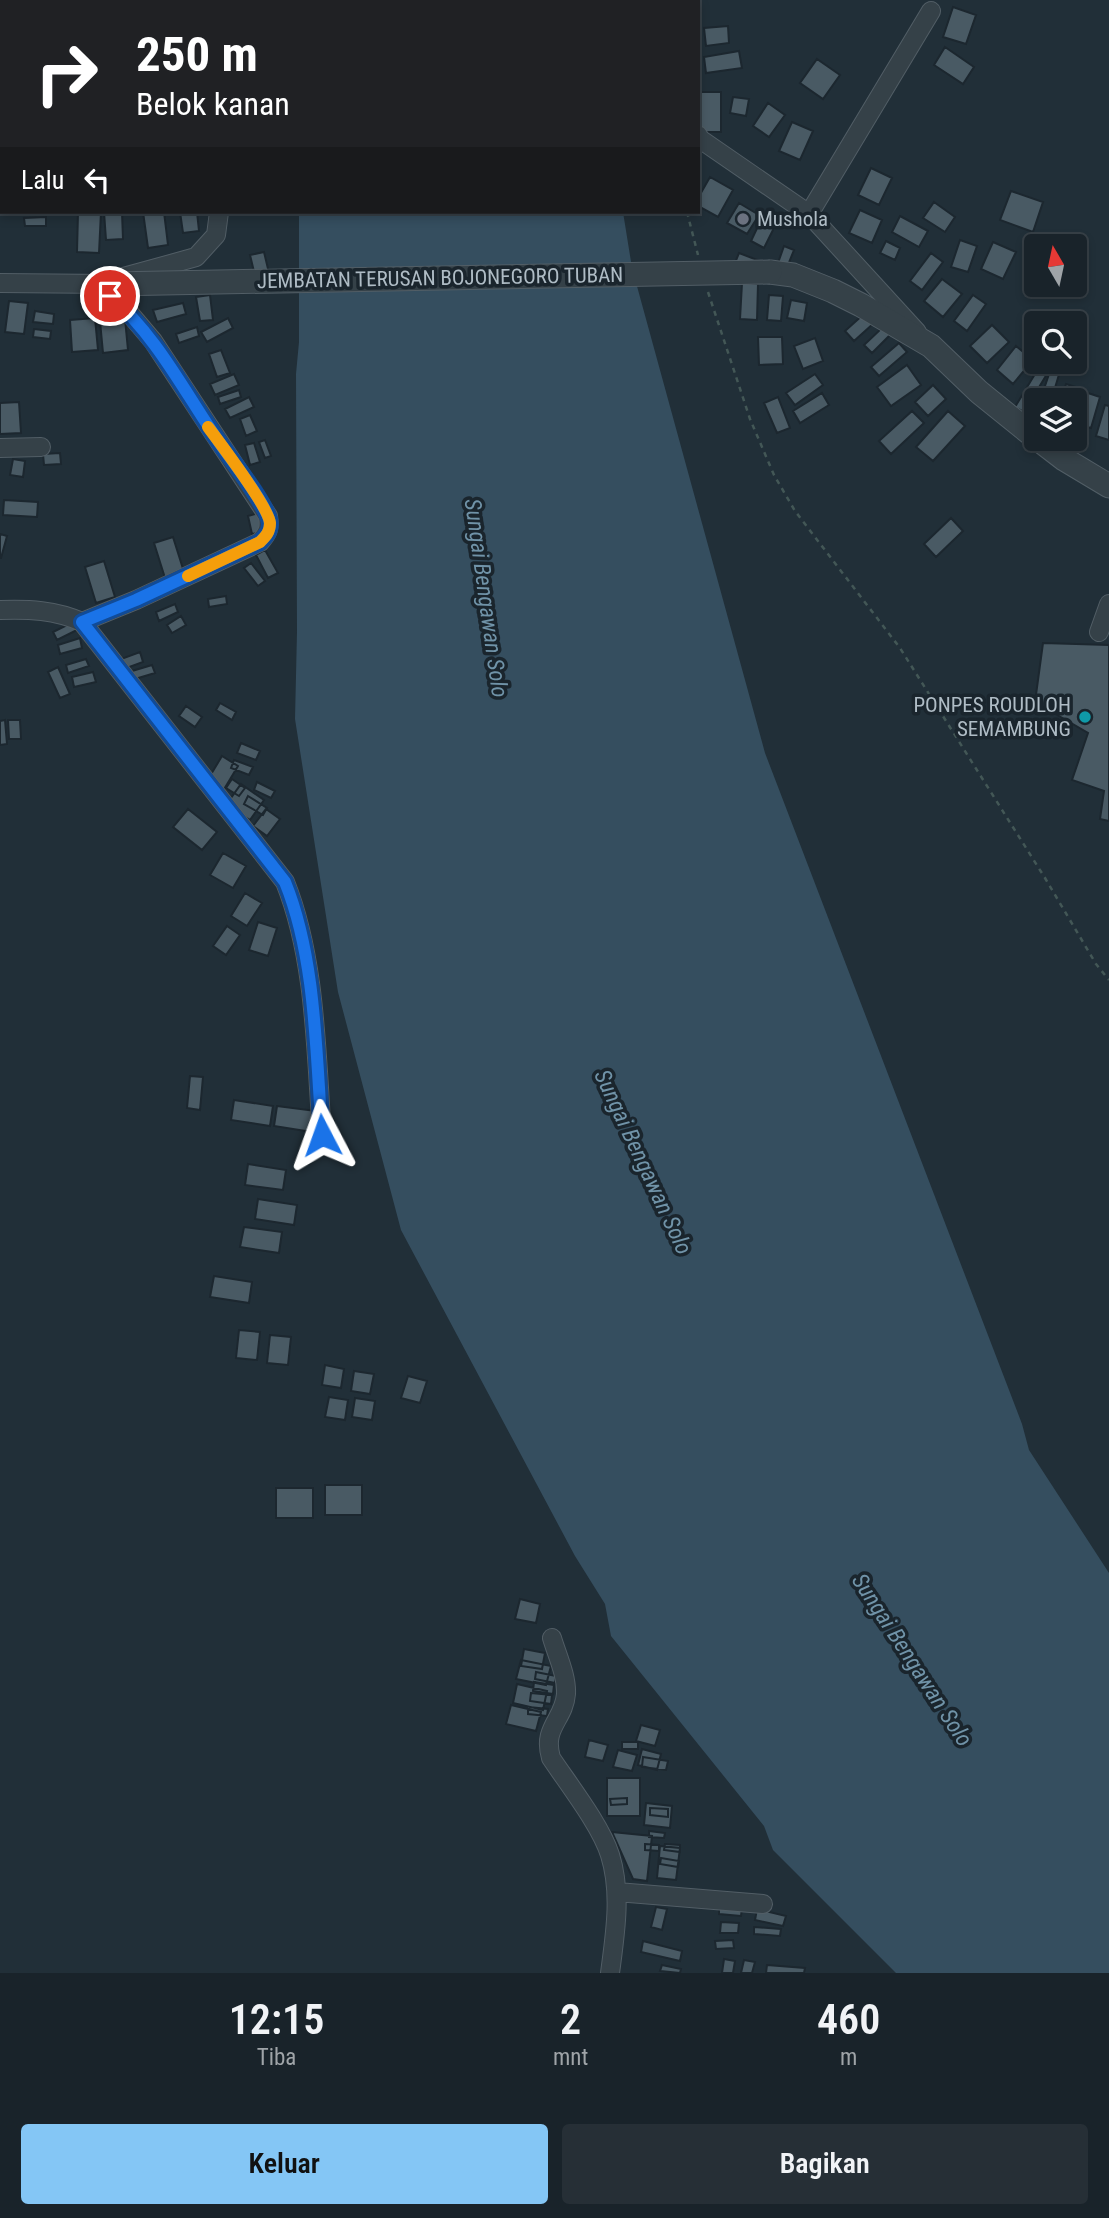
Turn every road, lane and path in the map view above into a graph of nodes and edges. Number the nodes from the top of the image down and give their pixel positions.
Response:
1 (931, 11) dead end
2 (700, 139) edge
3 (219, 214) edge
4 (687, 214) edge
5 (809, 214) junction
6 (699, 261) dead end
7 (0, 283) edge
8 (705, 283) dead end
9 (104, 284) junction
10 (931, 346) junction
11 (1024, 428) edge
12 (41, 447) dead end
13 (0, 448) edge
14 (1053, 451) edge
15 (1109, 486) edge
16 (1109, 604) edge
17 (0, 610) edge
18 (82, 622) junction
19 (1099, 632) dead end
20 (1109, 980) edge
21 (322, 1135) dead end
22 (552, 1638) dead end
23 (617, 1892) junction
24 (763, 1904) dead end
25 (610, 1973) edge

1 - 5 street
2 - 5 street
3 - 9 street
4 - 6 path
5 - 10 street
7 - 9 street
8 - 20 path
9 - 10 street, JEMBATAN TERUSAN BOJONEGORO TUBAN, bridge
9 - 18 street
10 - 11 street, JEMBATAN TERUSAN BOJONEGORO TUBAN
12 - 13 street
14 - 15 street, JEMBATAN TERUSAN BOJONEGORO TUBAN
16 - 19 street
17 - 18 street
18 - 21 street
22 - 23 street
23 - 24 street
23 - 25 street

